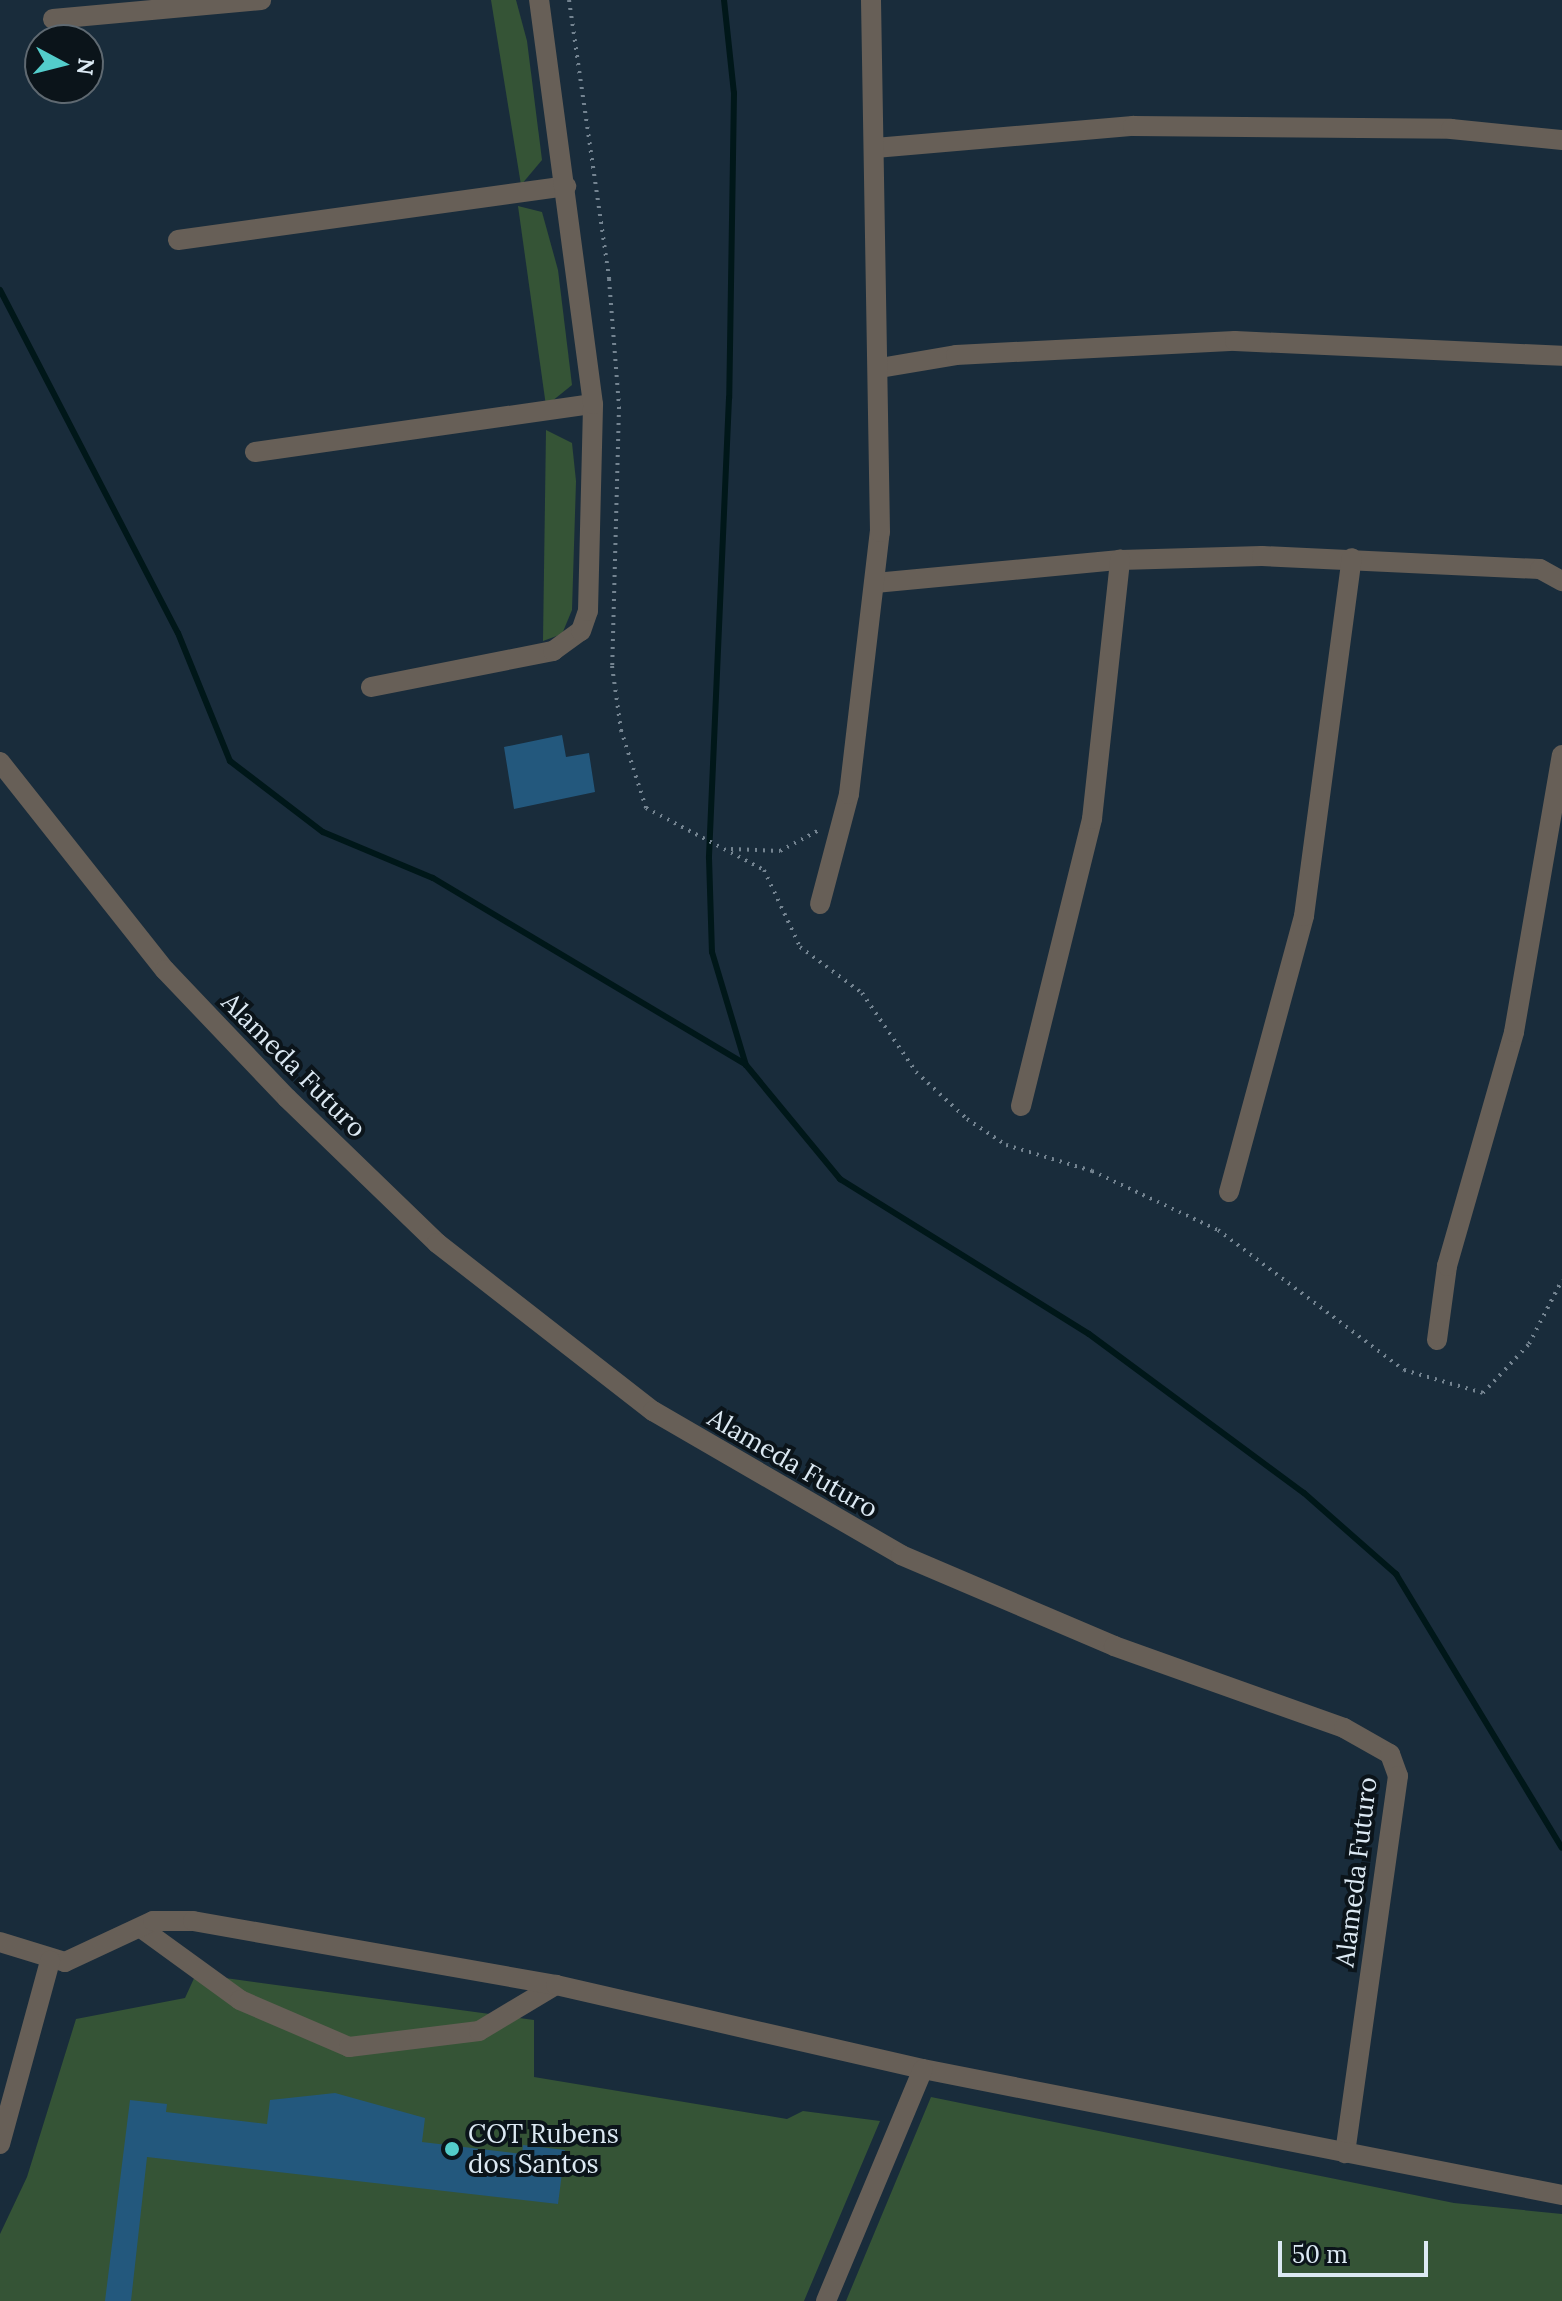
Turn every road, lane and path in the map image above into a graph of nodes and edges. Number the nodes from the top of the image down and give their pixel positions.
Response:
1 (261, 0) edge
2 (539, 0) edge
3 (871, 0) edge
4 (53, 19) dead end
5 (1562, 140) edge
6 (875, 148) junction
7 (566, 186) junction
8 (178, 240) dead end
9 (1562, 356) edge
10 (880, 368) junction
11 (593, 404) junction
12 (255, 452) dead end
13 (1352, 558) junction
14 (1120, 560) junction
15 (1562, 581) edge
16 (875, 583) junction
17 (371, 687) dead end
18 (1562, 755) edge
19 (0, 762) edge
20 (824, 822) dead end
21 (697, 837) dead end
22 (721, 847) junction
23 (820, 904) dead end
24 (1021, 1106) dead end
25 (1229, 1192) dead end
26 (1562, 1280) edge
27 (1437, 1340) dead end
28 (141, 1928) junction
29 (0, 1942) edge
30 (50, 1961) junction
31 (556, 1985) junction
32 (923, 2069) junction
33 (0, 2144) edge
34 (1345, 2153) junction
35 (1562, 2195) edge
36 (826, 2301) edge

1 - 4 street
2 - 7 street
3 - 6 street
5 - 6 street
6 - 10 street
7 - 8 street
7 - 11 street
9 - 10 street
10 - 16 street
11 - 12 street
11 - 17 street
13 - 14 street
13 - 15 street
13 - 25 street
14 - 16 street
14 - 24 street
16 - 23 street
18 - 27 street
19 - 34 street, Alameda Futuro
20 - 22 path
21 - 22 path
22 - 26 path
28 - 30 street
28 - 31 street
28 - 31 street
29 - 30 street
30 - 33 street
31 - 32 street
32 - 34 street
32 - 36 street
34 - 35 street

